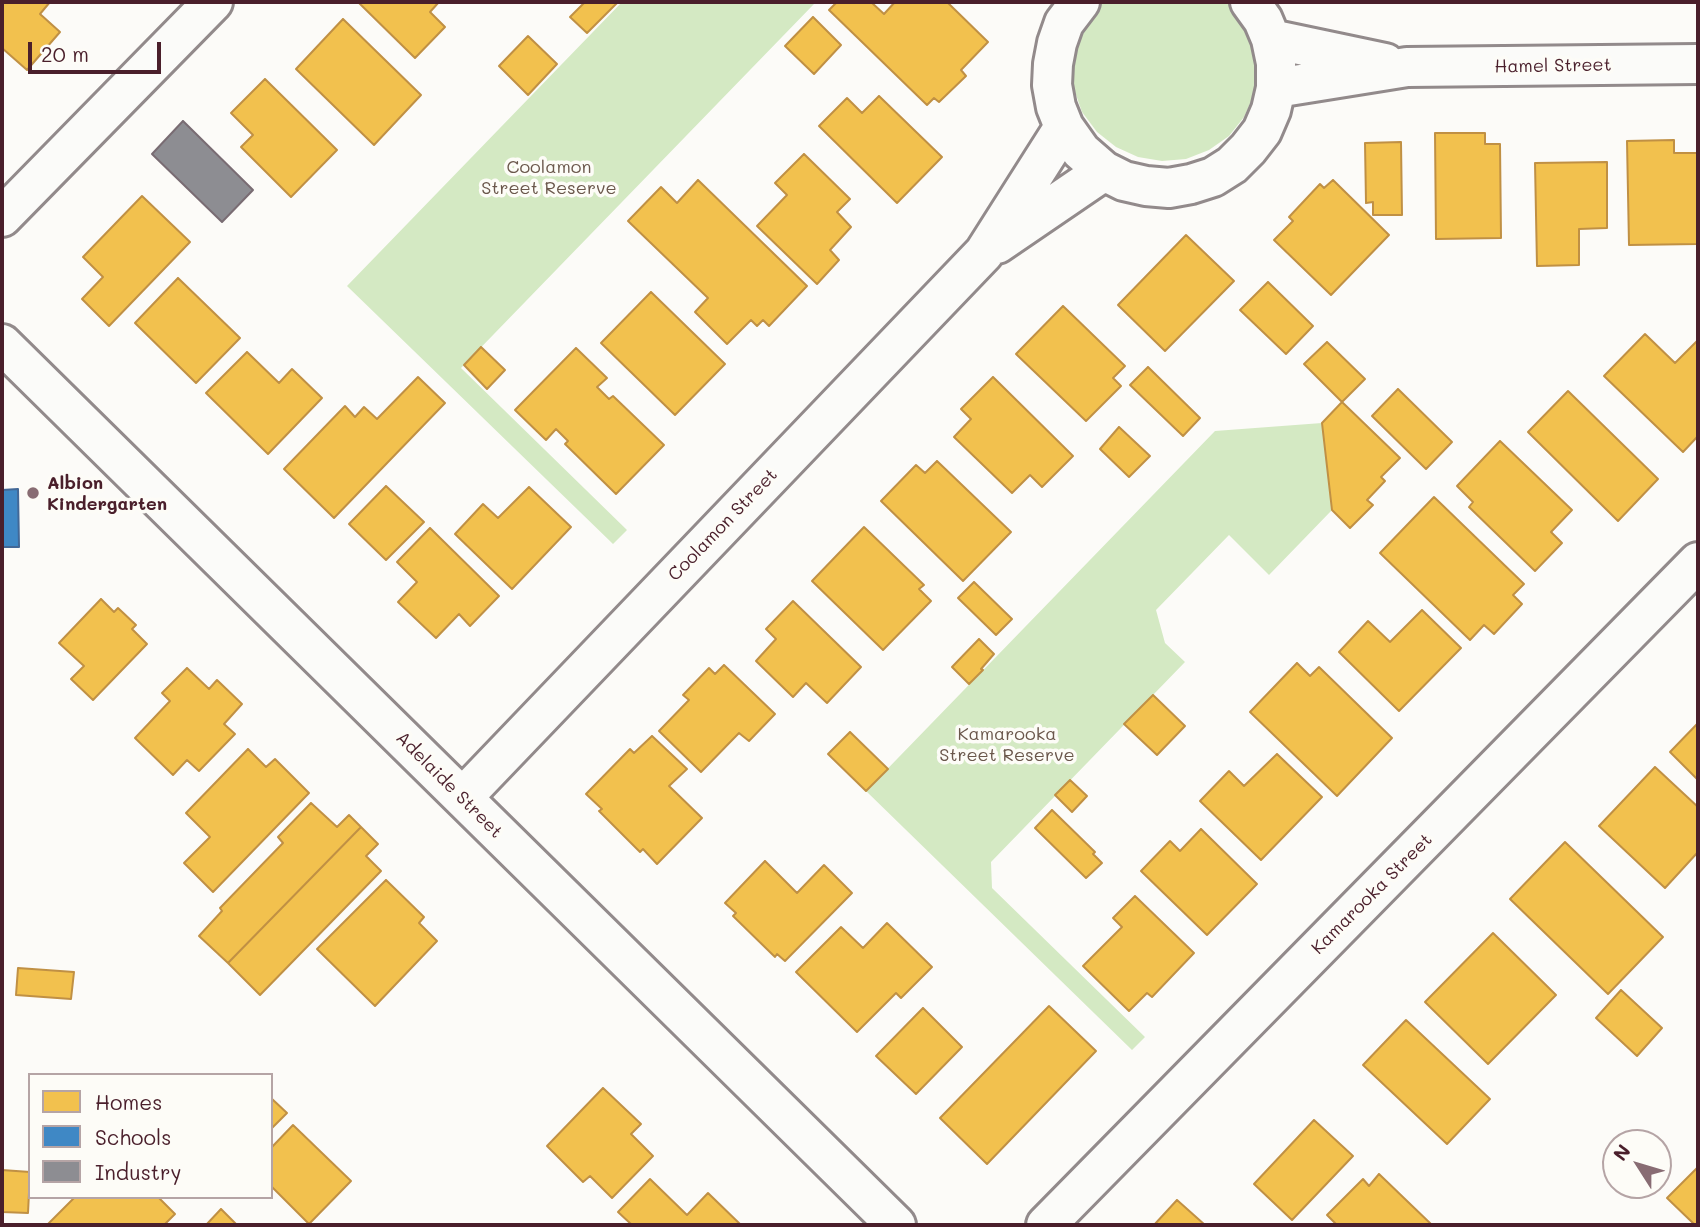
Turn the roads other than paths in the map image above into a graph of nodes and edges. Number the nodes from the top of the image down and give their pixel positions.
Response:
1 (213, 2) edge
2 (1080, 2) edge
3 (1250, 2) edge
4 (1271, 39) junction
5 (1698, 64) edge
6 (1407, 67) junction
7 (1276, 88) junction
8 (1064, 127) junction
9 (1104, 171) junction
10 (2, 217) edge
11 (984, 254) junction
12 (2, 344) edge
13 (1698, 562) edge
14 (463, 797) junction
15 (896, 1225) edge
16 (1046, 1225) edge

1 - 10 street
2 - 8 street
3 - 4 street
4 - 6 street, Hamel Street
4 - 7 street
5 - 6 street, Hamel Street
6 - 7 street, Hamel Street
7 - 9 street
8 - 9 street
8 - 11 street, Coolamon Street
9 - 11 street, Coolamon Street
11 - 14 street, Coolamon Street
12 - 14 street, Adelaide Street
13 - 16 street, Kamarooka Street
14 - 15 street, Adelaide Street

